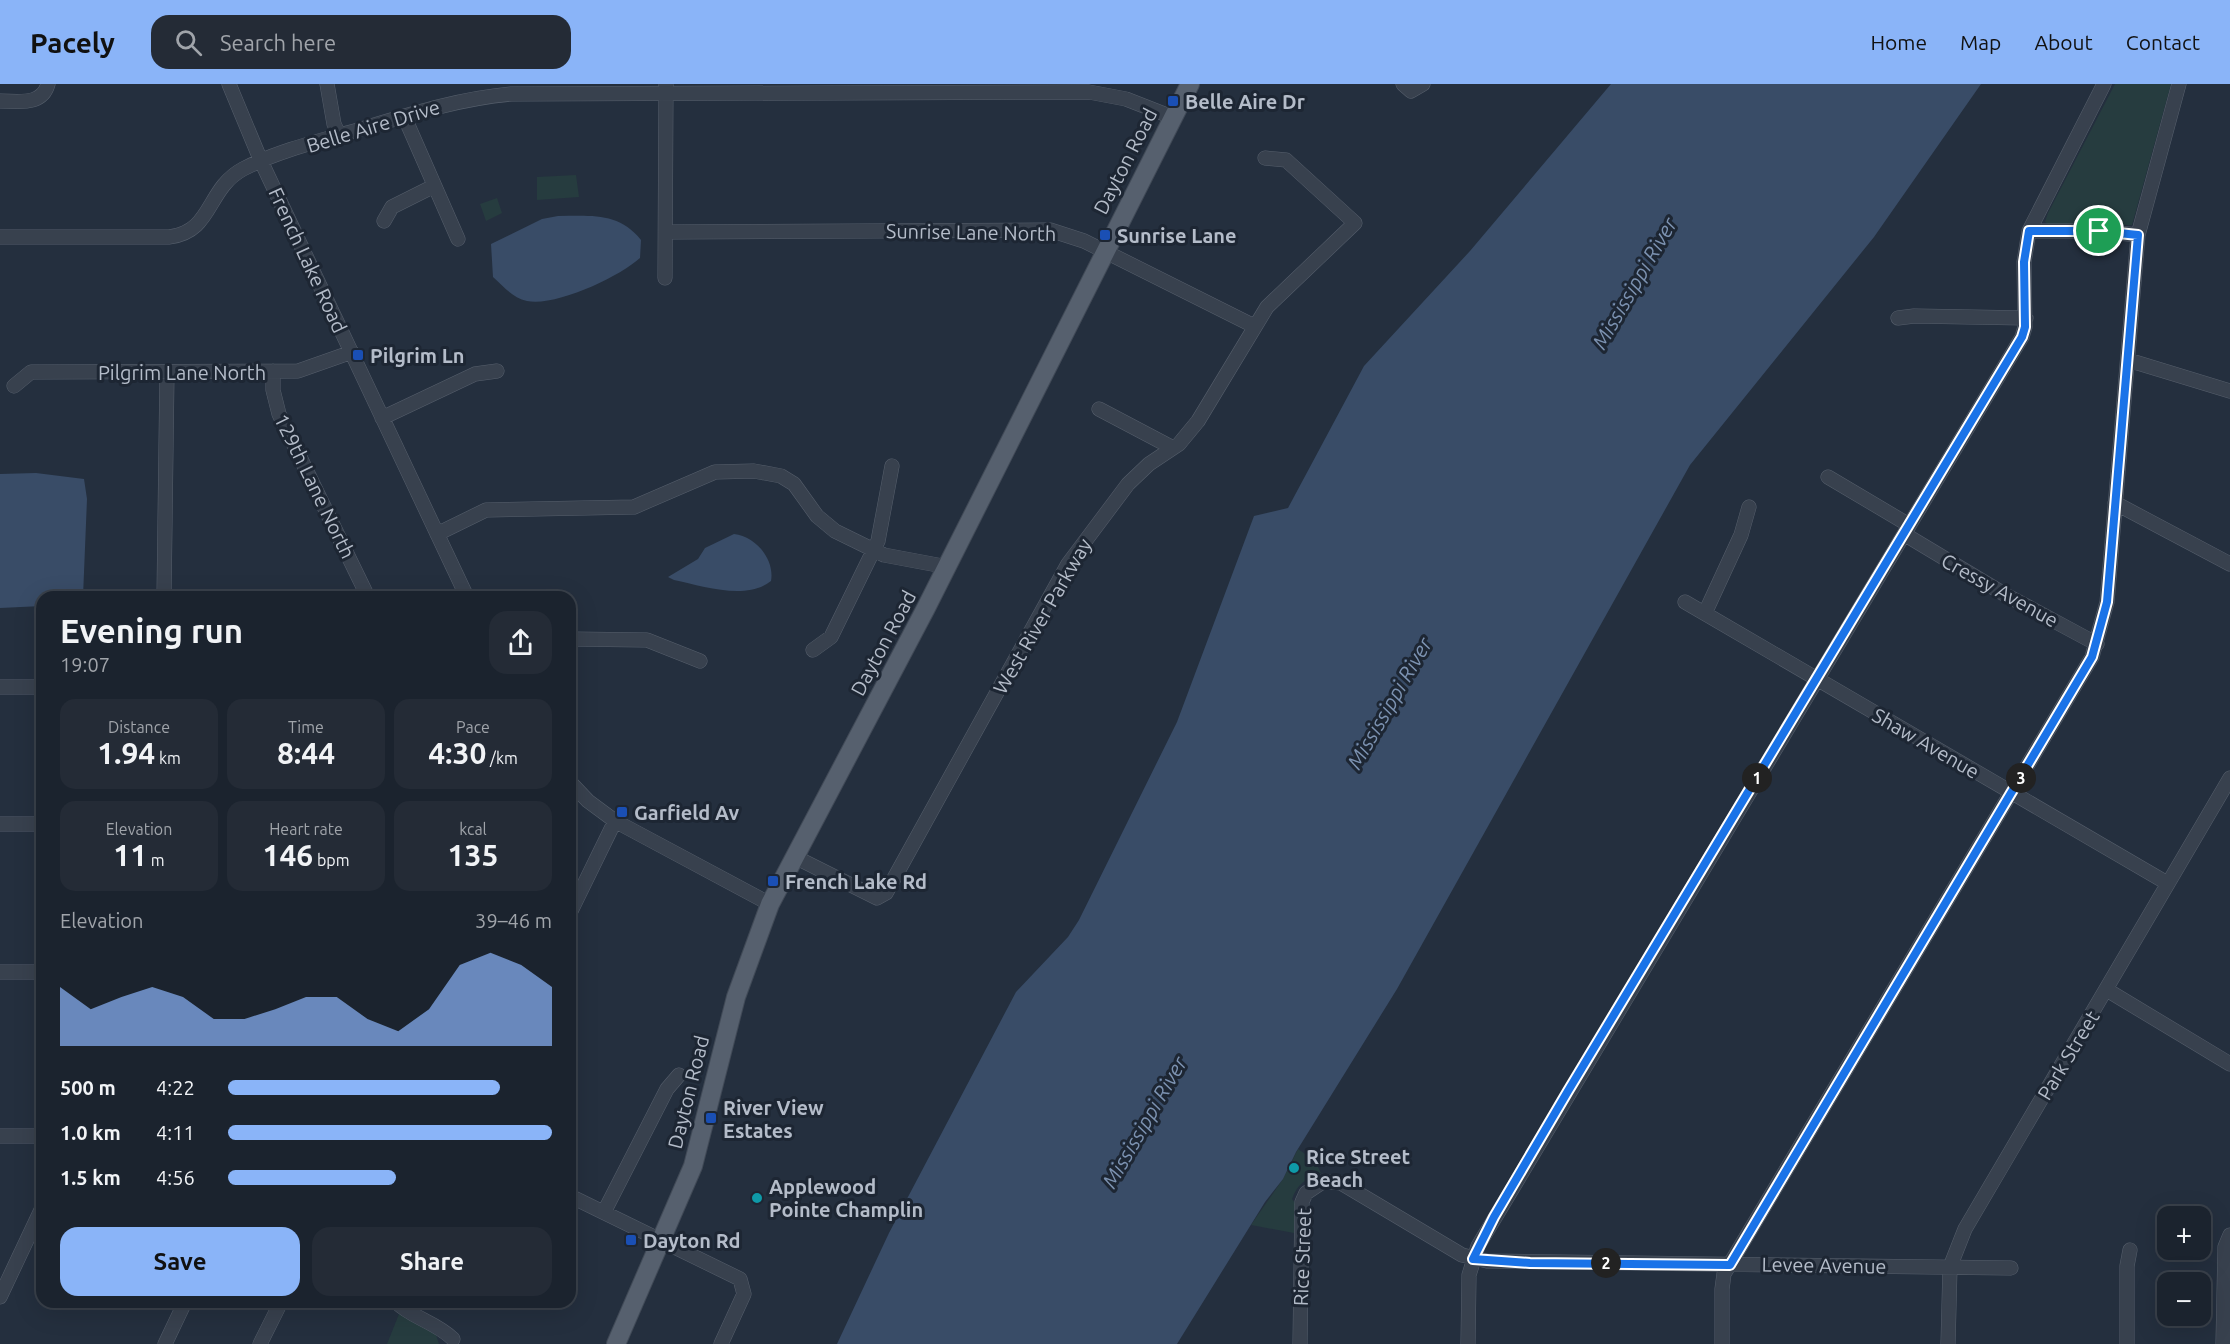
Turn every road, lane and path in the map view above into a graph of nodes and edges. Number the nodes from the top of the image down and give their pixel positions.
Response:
1 (48, 84) edge
2 (229, 84) edge
3 (327, 84) edge
4 (1190, 84) edge
5 (1402, 84) edge
6 (1423, 84) edge
7 (2104, 84) edge
8 (2179, 84) edge
9 (666, 89) edge
10 (0, 101) edge
11 (405, 116) junction
12 (1172, 117) junction
13 (339, 135) junction
14 (1265, 158) dead end
15 (261, 161) junction
16 (434, 186) junction
17 (384, 221) dead end
18 (2029, 231) junction
19 (666, 232) junction
20 (2138, 235) junction
21 (0, 237) edge
22 (458, 239) dead end
23 (1104, 252) junction
24 (665, 278) dead end
25 (1898, 318) dead end
26 (2026, 318) junction
27 (1254, 326) junction
28 (352, 352) junction
29 (2128, 360) junction
30 (273, 371) junction
31 (497, 371) dead end
32 (167, 372) junction
33 (14, 386) dead end
34 (2230, 391) edge
35 (1099, 409) dead end
36 (382, 418) junction
37 (1173, 448) junction
38 (892, 466) dead end
39 (1828, 477) dead end
40 (2115, 503) junction
41 (1749, 507) dead end
42 (1907, 529) junction
43 (437, 534) junction
44 (874, 550) junction
45 (2230, 564) edge
46 (948, 567) junction
47 (164, 591) edge
48 (366, 591) edge
49 (464, 591) edge
50 (1685, 602) dead end
51 (1705, 613) junction
52 (576, 639) edge
53 (2097, 644) junction
54 (813, 650) dead end
55 (700, 662) dead end
56 (1816, 680) junction
57 (0, 687) edge
58 (36, 687) edge
59 (2230, 778) edge
60 (576, 788) edge
61 (2012, 793) junction
62 (615, 821) junction
63 (0, 824) edge
64 (36, 824) edge
65 (795, 857) junction
66 (2167, 883) junction
67 (576, 901) edge
68 (770, 904) junction
69 (0, 972) edge
70 (36, 972) edge
71 (2107, 990) junction
72 (2230, 1064) edge
73 (679, 1075) dead end
74 (0, 1136) edge
75 (36, 1136) edge
76 (1324, 1181) joint
77 (576, 1199) edge
78 (604, 1212) junction
79 (36, 1221) edge
80 (2230, 1235) edge
81 (662, 1241) junction
82 (2130, 1250) dead end
83 (1473, 1259) junction
84 (1730, 1265) junction
85 (1950, 1267) junction
86 (2011, 1268) dead end
87 (0, 1297) edge
88 (182, 1308) edge
89 (278, 1308) edge
90 (402, 1308) edge
91 (453, 1339) dead end
92 (165, 1344) edge
93 (260, 1344) edge
94 (606, 1344) edge
95 (616, 1344) edge
96 (721, 1344) edge
97 (1300, 1344) edge
98 (1468, 1344) edge
99 (1722, 1344) edge
100 (1948, 1344) edge
101 (2127, 1344) edge
102 (2223, 1344) edge

1 - 10 street
2 - 15 street, French Lake Road
3 - 13 street
4 - 12 main road, Dayton Road
5 - 6 street
7 - 18 street
8 - 20 street
9 - 11 street, Belle Aire Drive
9 - 12 street, Belle Aire Drive
9 - 19 street
11 - 13 street, Belle Aire Drive
11 - 16 street
12 - 23 main road, Dayton Road
13 - 15 street, Belle Aire Drive
14 - 27 street, West River Parkway
15 - 21 street, Belle Aire Drive
15 - 28 street, French Lake Road
16 - 17 street
16 - 22 street
18 - 20 street
18 - 26 street
19 - 23 street, Sunrise Lane North
19 - 24 street
20 - 29 street
23 - 27 street, Sunrise Lane North
23 - 46 main road, Dayton Road
25 - 26 street
26 - 42 street
27 - 37 street, West River Parkway
28 - 30 street, Pilgrim Lane North
28 - 36 street, French Lake Road
29 - 34 street
29 - 40 street
30 - 32 street, Pilgrim Lane North
30 - 48 street, 129th Lane North
31 - 36 street
32 - 33 street, Pilgrim Lane North
32 - 47 street
35 - 37 street
36 - 43 street, French Lake Road
37 - 65 street, West River Parkway
38 - 44 street
39 - 42 street, Cressy Avenue
40 - 45 street
40 - 53 street
41 - 51 street
42 - 53 street, Cressy Avenue
42 - 56 street
43 - 44 street
43 - 49 street, French Lake Road
44 - 46 street
44 - 54 street
46 - 65 main road, Dayton Road
50 - 51 street, Shaw Avenue
51 - 56 street, Shaw Avenue
52 - 55 street
53 - 61 street
56 - 61 street, Shaw Avenue
56 - 83 street
57 - 58 street
59 - 66 street, Park Street
60 - 62 street
61 - 66 street, Shaw Avenue
61 - 84 street
62 - 67 street
62 - 68 street
63 - 64 street
65 - 68 main road, Dayton Road
66 - 71 street, Park Street
68 - 81 main road, Dayton Road
69 - 70 street
71 - 72 street
71 - 85 street, Park Street
73 - 78 street
74 - 75 street
76 - 83 street, Levee Avenue
76 - 97 street, Rice Street
77 - 78 street
78 - 81 street
79 - 87 street
80 - 102 street
81 - 94 main road, Dayton Road
81 - 95 main road, Dayton Road
81 - 96 street
82 - 101 street
83 - 84 street, Levee Avenue
83 - 98 street
84 - 85 street, Levee Avenue
84 - 99 street
85 - 86 street, Levee Avenue
85 - 100 street, Park Street
88 - 92 street
89 - 93 street
90 - 91 street

